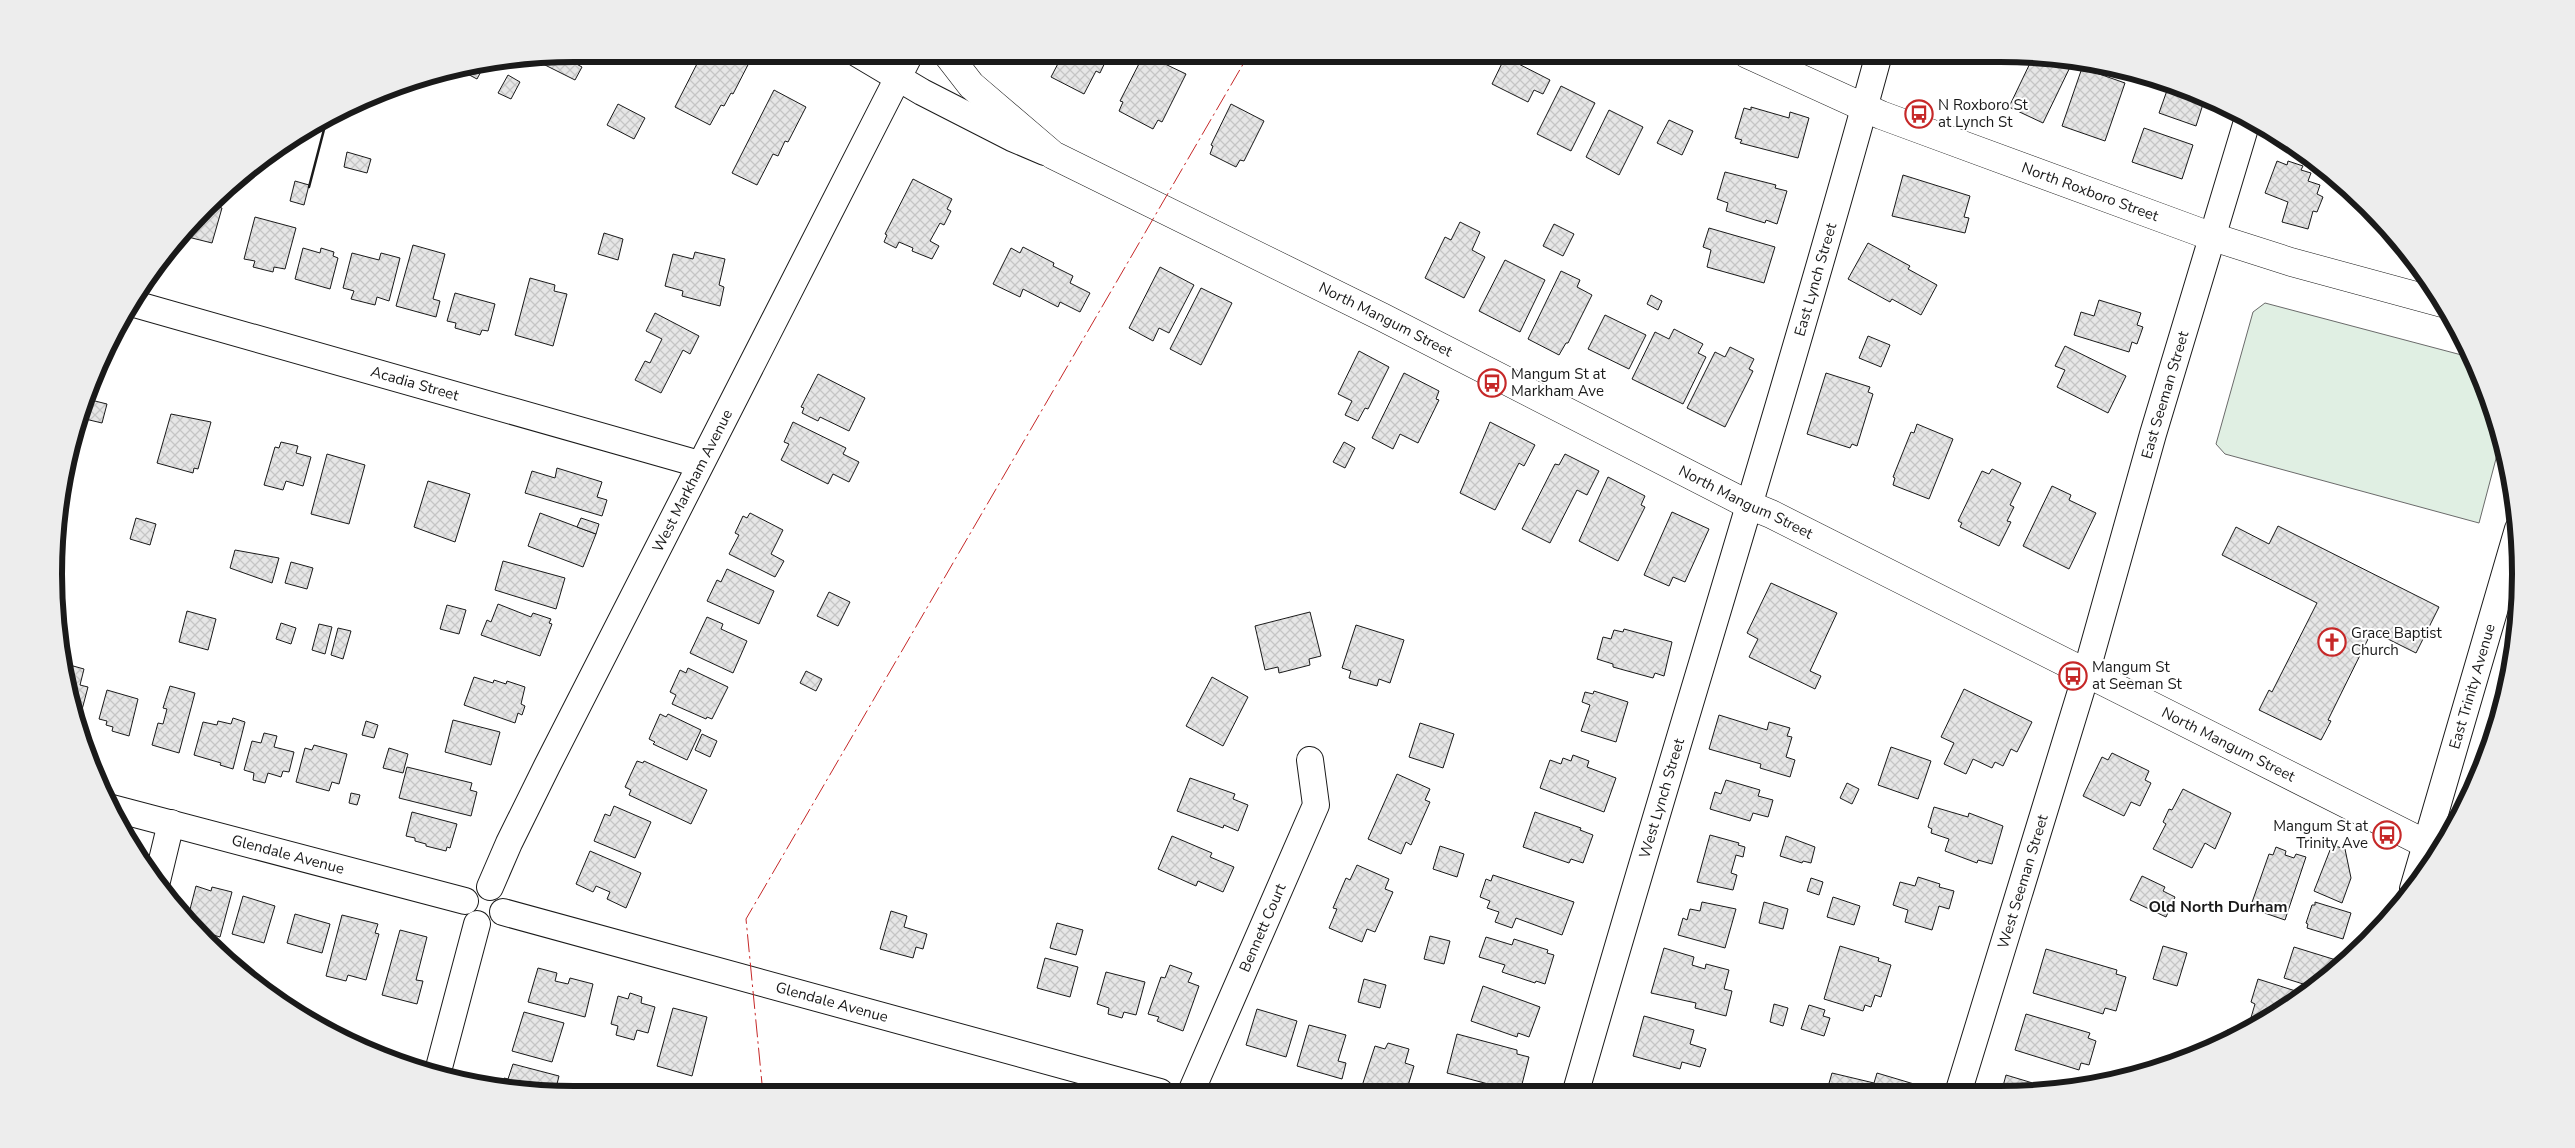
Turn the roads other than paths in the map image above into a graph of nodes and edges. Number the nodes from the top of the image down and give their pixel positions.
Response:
1 (872, 62) edge
2 (906, 62) edge
3 (952, 62) edge
4 (1764, 62) edge
5 (1877, 62) edge
6 (898, 77) junction
7 (1864, 108) junction
8 (2246, 125) edge
9 (1053, 155) junction
10 (2213, 237) junction
11 (2433, 301) edge
12 (139, 305) edge
13 (699, 464) junction
14 (1749, 505) junction
15 (2511, 554) edge
16 (2085, 673) junction
17 (1310, 760) dead end
18 (120, 810) edge
19 (171, 824) junction
20 (2433, 846) edge
21 (2433, 848) edge
22 (159, 872) edge
23 (490, 887) junction
24 (503, 912) junction
25 (471, 913) junction
26 (439, 1067) edge
27 (1138, 1086) edge
28 (1194, 1086) edge
29 (1577, 1086) edge
30 (1960, 1086) edge

1 - 6 street, North Mangum Street
2 - 6 street, West Markham Avenue
3 - 9 main road, North Mangum Street
4 - 7 main road, North Roxboro Street
5 - 7 street, East Lynch Street
6 - 9 street, North Mangum Street
6 - 13 street, West Markham Avenue
7 - 10 main road, North Roxboro Street
7 - 14 street, East Lynch Street
8 - 10 street, East Seeman Street
9 - 14 main road, North Mangum Street
10 - 11 main road, North Roxboro Street
10 - 16 street, East Seeman Street
12 - 13 street, Acadia Street
13 - 23 street, West Markham Avenue
14 - 16 main road, North Mangum Street
14 - 29 street, West Lynch Street
15 - 20 street, East Trinity Avenue
16 - 21 main road, North Mangum Street
16 - 30 street, West Seeman Street
17 - 28 street, Bennett Court
18 - 19 street, Glendale Avenue
19 - 22 street
19 - 25 street, Glendale Avenue
23 - 24 street
23 - 25 street
24 - 25 street
24 - 27 street, Glendale Avenue
25 - 26 street

